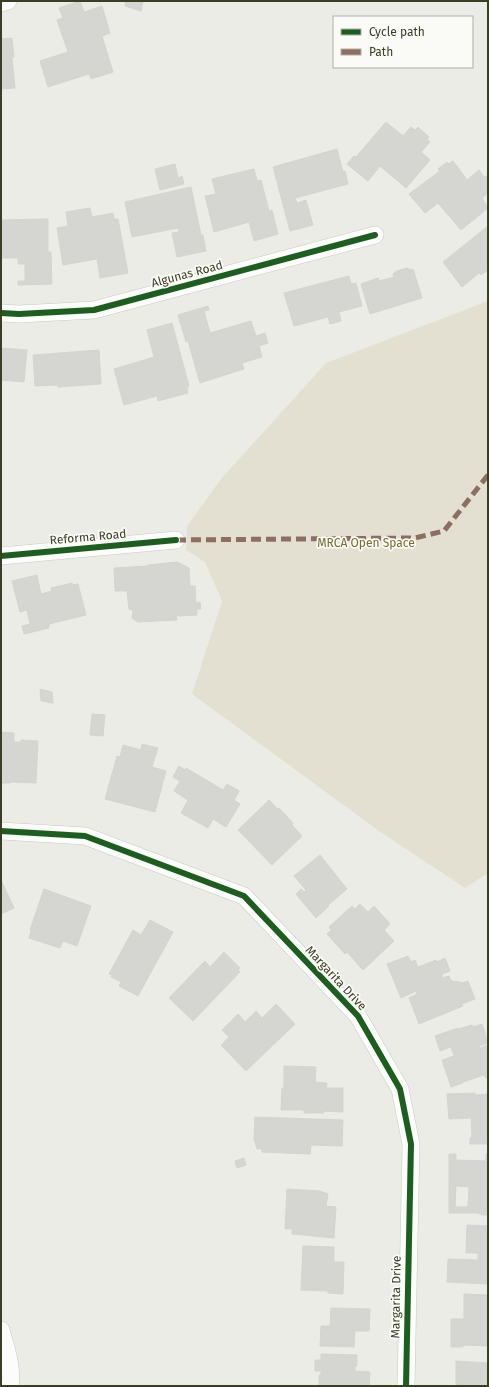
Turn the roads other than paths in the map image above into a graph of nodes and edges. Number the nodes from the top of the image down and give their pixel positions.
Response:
1 (8, 1) edge
2 (1, 4) edge
3 (375, 235) dead end
4 (1, 313) edge
5 (176, 540) dead end
6 (1, 556) edge
7 (1, 831) edge
8 (1, 1330) edge
9 (10, 1386) edge
10 (406, 1386) edge

1 - 2 street
3 - 4 street, Algunas Road
5 - 6 street, Reforma Road
7 - 10 street, Margarita Drive
8 - 9 street

